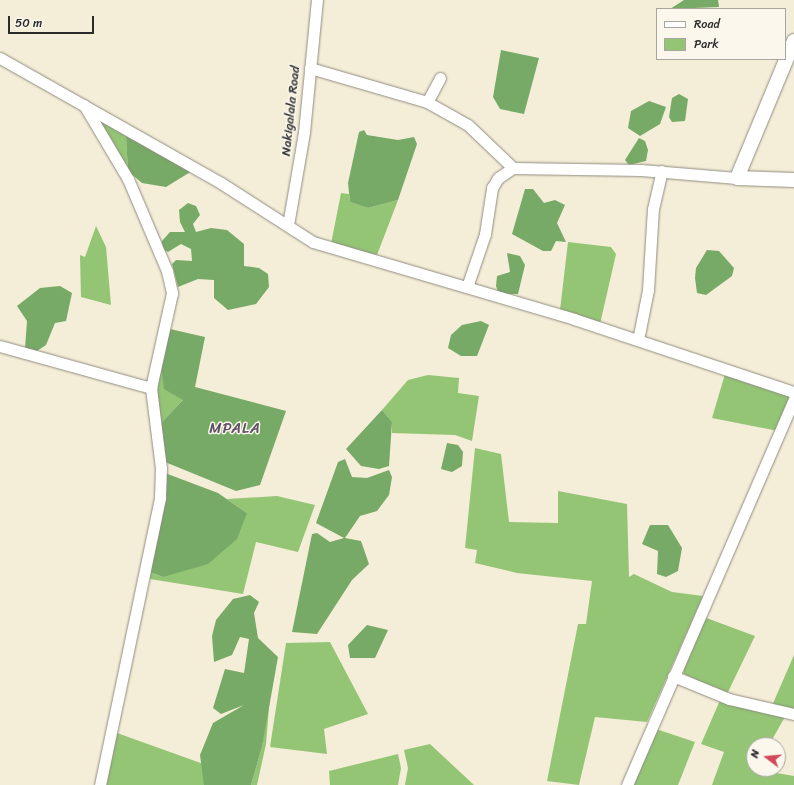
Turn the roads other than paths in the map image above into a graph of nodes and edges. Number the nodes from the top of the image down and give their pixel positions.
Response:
1 (317, 0) edge
2 (794, 41) edge
3 (0, 58) edge
4 (310, 68) junction
5 (440, 78) dead end
6 (427, 102) junction
7 (83, 105) junction
8 (513, 168) junction
9 (662, 171) junction
10 (737, 178) junction
11 (794, 180) edge
12 (288, 225) junction
13 (467, 287) junction
14 (638, 340) junction
15 (0, 346) edge
16 (151, 388) junction
17 (794, 392) edge
18 (794, 400) edge
19 (673, 676) junction
20 (794, 714) edge
21 (100, 785) edge
22 (627, 785) edge

1 - 4 street, Nakigalala Road
2 - 10 street
3 - 7 street
4 - 6 street
4 - 12 street, Nakigalala Road
5 - 6 street
6 - 8 street
7 - 12 street
7 - 16 street
8 - 9 street
8 - 13 street
9 - 10 street
9 - 14 street
10 - 11 street
12 - 13 street
13 - 14 street
14 - 17 street
15 - 16 street
16 - 21 street
18 - 19 street
19 - 20 street
19 - 22 street

